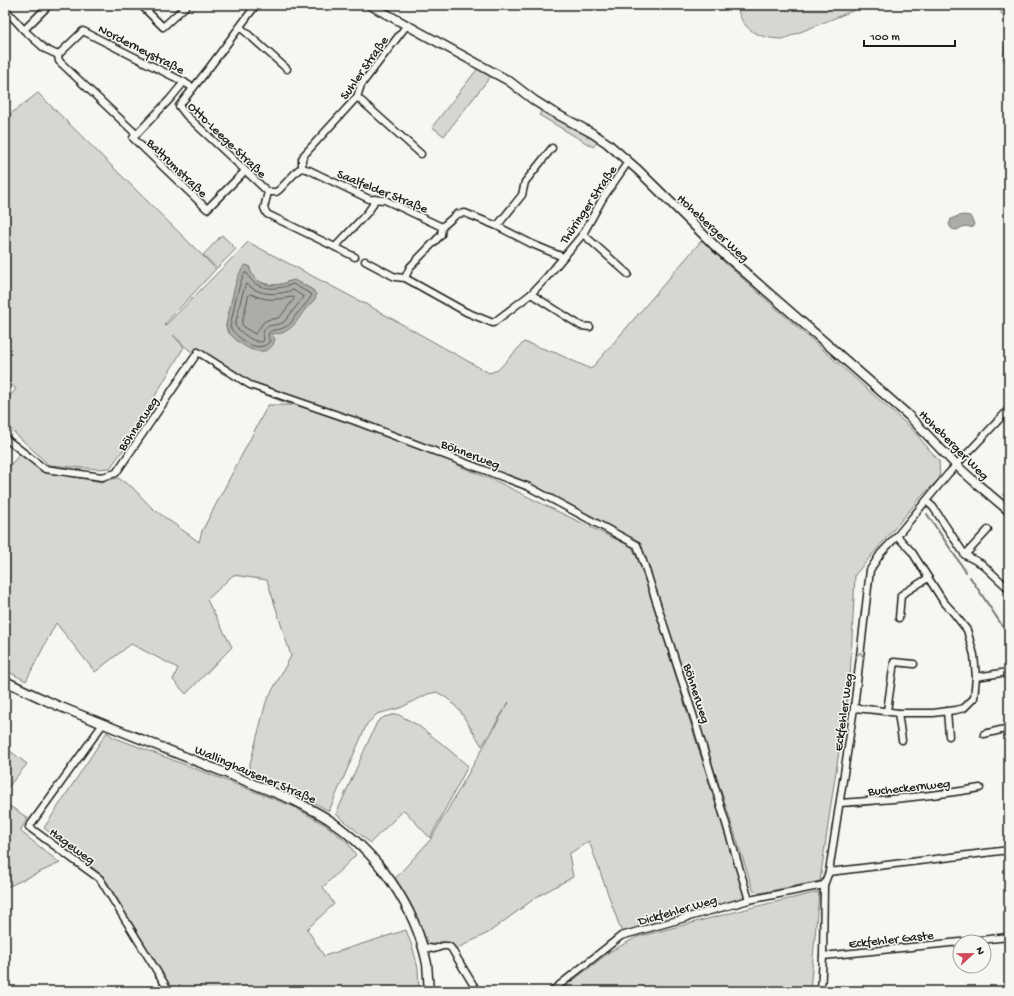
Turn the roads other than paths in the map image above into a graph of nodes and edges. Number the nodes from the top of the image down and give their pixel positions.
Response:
1 (49, 5) edge
2 (140, 5) edge
3 (187, 5) edge
4 (256, 5) edge
5 (370, 5) edge
6 (5, 9) edge
7 (407, 25) junction
8 (240, 27) junction
9 (24, 30) junction
10 (58, 55) junction
11 (287, 68) dead end
12 (184, 82) junction
13 (193, 88) junction
14 (357, 97) junction
15 (170, 99) junction
16 (179, 106) junction
17 (136, 134) junction
18 (552, 148) dead end
19 (421, 154) dead end
20 (628, 162) junction
21 (302, 168) junction
22 (245, 170) junction
23 (268, 192) junction
24 (375, 200) junction
25 (442, 226) junction
26 (497, 226) junction
27 (583, 234) junction
28 (335, 247) junction
29 (355, 257) dead end
30 (563, 257) junction
31 (365, 261) dead end
32 (628, 274) dead end
33 (405, 278) junction
34 (532, 294) junction
35 (590, 327) dead end
36 (1009, 408) edge
37 (5, 438) edge
38 (956, 465) junction
39 (926, 501) junction
40 (1009, 511) edge
41 (988, 530) dead end
42 (898, 536) junction
43 (965, 555) junction
44 (928, 578) junction
45 (1008, 585) edge
46 (899, 618) dead end
47 (914, 664) dead end
48 (1008, 672) dead end
49 (976, 677) junction
50 (5, 681) edge
51 (854, 708) junction
52 (887, 711) junction
53 (947, 711) junction
54 (898, 713) junction
55 (103, 724) junction
56 (1009, 728) edge
57 (984, 734) dead end
58 (949, 736) dead end
59 (902, 740) dead end
60 (980, 788) dead end
61 (840, 803) junction
62 (1009, 850) edge
63 (829, 872) junction
64 (824, 885) junction
65 (749, 900) junction
66 (1009, 937) edge
67 (423, 947) junction
68 (823, 956) junction
69 (164, 991) edge
70 (429, 991) edge
71 (476, 991) edge
72 (552, 991) edge
73 (821, 991) edge

1 - 9 street
2 - 3 street
4 - 8 street, Otto-Leege-Straße
5 - 7 street, Hoheberger Weg
6 - 9 street
7 - 14 street, Suhler Straße
7 - 20 street, Hoheberger Weg
8 - 11 street
8 - 13 street, Otto-Leege-Straße
9 - 10 street
10 - 12 street, Norderneystraße
10 - 17 street
12 - 13 street, Norderneystraße
12 - 15 street, Baltrumstraße
13 - 16 street, Otto-Leege-Straße
14 - 19 street
14 - 21 street, Suhler Straße
15 - 16 street
15 - 17 street, Baltrumstraße
16 - 22 street, Otto-Leege-Straße
17 - 22 street, Baltrumstraße
18 - 26 street
20 - 27 street, Thüringer Straße
20 - 38 street, Hoheberger Weg
21 - 23 street, Suhler Straße
21 - 24 street, Saalfelder Straße
22 - 23 street, Otto-Leege-Straße
23 - 28 street
24 - 25 street, Saalfelder Straße
24 - 28 street
25 - 26 street
25 - 33 street
26 - 30 street, Thüringer Straße
27 - 30 street, Thüringer Straße
27 - 32 street
28 - 29 street
30 - 34 street, Thüringer Straße
31 - 33 street, Thüringer Straße
33 - 34 street, Thüringer Straße
34 - 35 street
36 - 38 street, Eckfehler Weg
37 - 65 street, Böhnerweg
38 - 39 street, Eckfehler Weg
38 - 40 street, Hoheberger Weg
39 - 42 street, Eckfehler Weg
39 - 43 street
41 - 43 street
42 - 44 street
51 -> 42 street, Eckfehler Weg
43 - 45 street
44 - 46 street
44 - 49 street
47 - 52 street
48 - 49 street
49 - 53 street
50 - 55 street, Wallinghausener Straße
51 - 52 street
51 - 61 street, Eckfehler Weg
52 - 54 street
53 - 54 street
53 - 58 street
54 - 59 street
55 - 67 street, Wallinghausener Straße
55 - 69 street, Hageweg
56 - 57 street
60 - 61 street, Bucheckernweg
61 - 63 street, Eckfehler Weg
62 - 63 street
63 - 64 street, Eckfehler Weg
64 - 65 street, Dickfehler Weg
64 - 68 street, Eckfehler Weg
65 - 72 street, Dickfehler Weg
66 - 68 street, Eckfehler Gaste
67 - 70 street, Wallinghausener Straße
67 - 71 street
68 - 73 street, Eckfehler Weg

